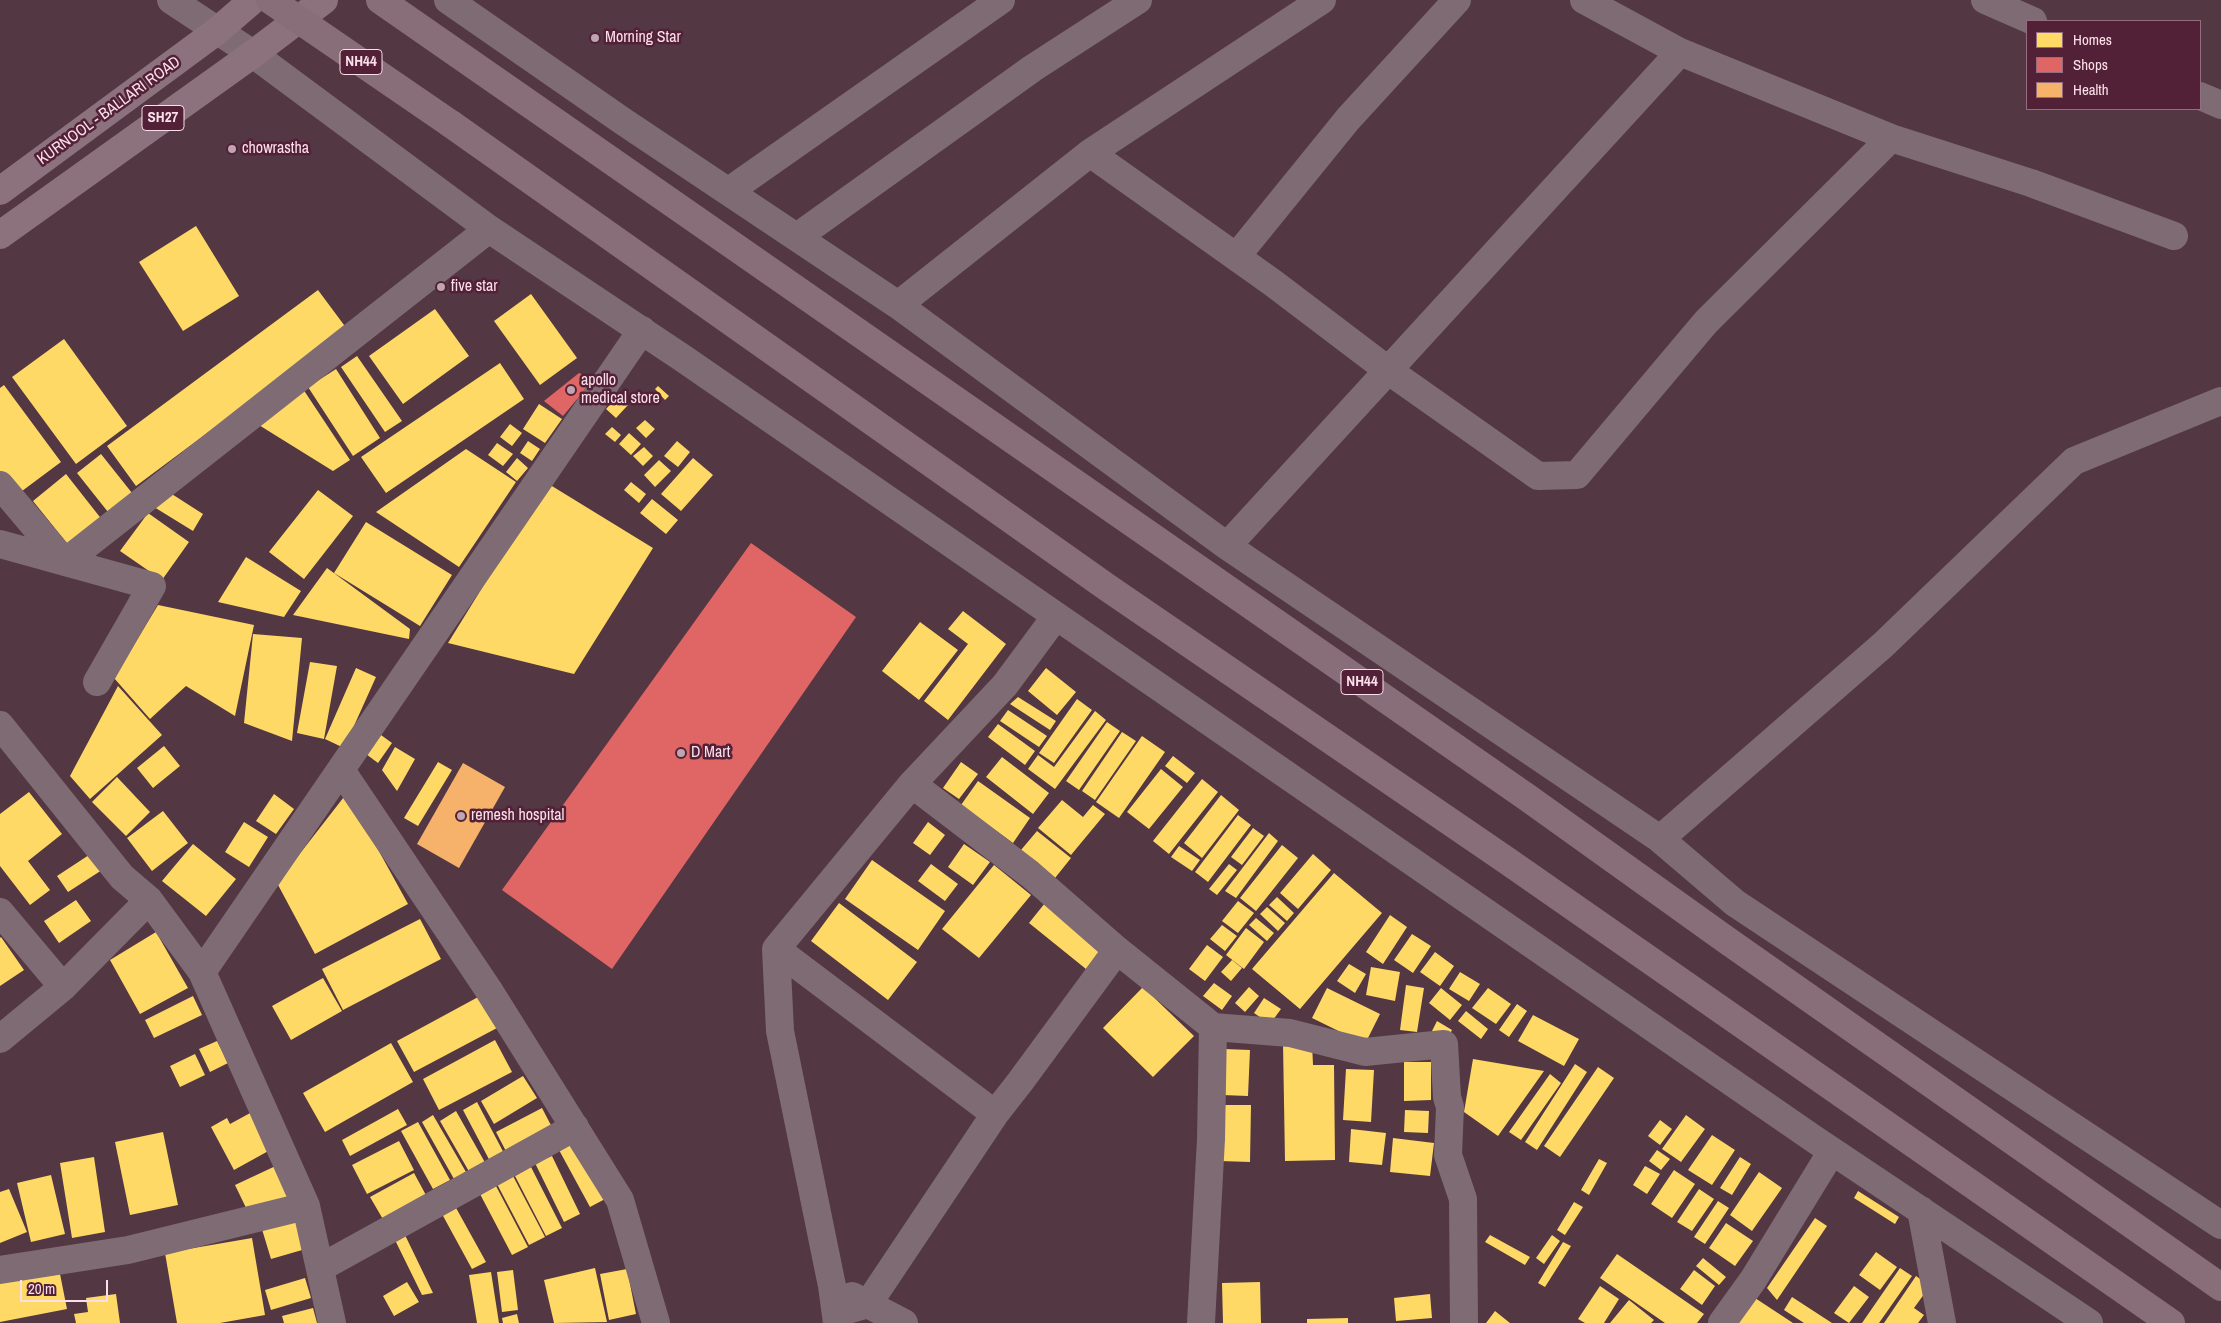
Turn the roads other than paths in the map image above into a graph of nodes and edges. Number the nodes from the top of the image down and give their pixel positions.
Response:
1 (171, 0) edge
2 (253, 0) edge
3 (270, 0) edge
4 (324, 0) edge
5 (380, 0) edge
6 (448, 0) edge
7 (1001, 0) edge
8 (1138, 0) edge
9 (1322, 0) edge
10 (1457, 0) edge
11 (1584, 0) edge
12 (1985, 0) edge
13 (2030, 20) edge
14 (217, 31) junction
15 (1680, 52) junction
16 (253, 54) junction
17 (2201, 96) edge
18 (2221, 105) edge
19 (1892, 138) junction
20 (1090, 152) junction
21 (0, 191) edge
22 (728, 192) junction
23 (489, 229) junction
24 (0, 234) edge
25 (2174, 236) dead end
26 (797, 237) junction
27 (1236, 257) junction
28 (898, 305) junction
29 (642, 330) junction
30 (1389, 371) junction
31 (2221, 401) edge
32 (0, 484) edge
33 (0, 544) edge
34 (1227, 546) junction
35 (66, 562) junction
36 (1056, 616) junction
37 (97, 682) dead end
38 (0, 725) edge
39 (341, 770) junction
40 (912, 784) junction
41 (1660, 839) junction
42 (149, 900) junction
43 (0, 912) edge
44 (776, 949) junction
45 (1117, 950) junction
46 (202, 972) junction
47 (63, 988) junction
48 (1213, 1027) junction
49 (0, 1040) edge
50 (995, 1114) junction
51 (575, 1127) junction
52 (1832, 1151) junction
53 (306, 1206) junction
54 (1920, 1210) junction
55 (2221, 1225) edge
56 (320, 1268) junction
57 (0, 1270) edge
58 (832, 1286) junction
59 (2221, 1287) edge
60 (868, 1304) junction
61 (837, 1318) edge
62 (332, 1323) edge
63 (656, 1323) edge
64 (904, 1323) edge
65 (1201, 1323) edge
66 (1464, 1323) edge
67 (1722, 1323) edge
68 (1942, 1323) edge
69 (2089, 1323) edge
70 (2171, 1323) edge

1 - 14 street
2 - 14 main road, SH27
3 - 70 highway, NH44, bridge
4 - 16 main road, SH27
5 - 59 highway, NH44
6 - 22 street
7 - 22 street
8 - 26 street
9 - 20 street
10 - 27 street
11 - 15 street
12 - 13 street
14 - 16 street
14 - 21 main road, KURNOOL - BALLARI ROAD / SH27
15 - 19 street
15 - 30 street
16 - 23 street
16 - 24 main road, SH27
17 - 18 street
19 - 25 street
19 - 30 street
20 - 27 street
20 - 28 street
22 - 26 street
23 - 29 street
23 - 35 street
26 - 28 street
27 - 30 street
28 - 34 street
29 - 36 street
29 - 39 street
30 - 34 street
31 - 41 street
32 - 35 street
33 - 35 street
34 - 41 street
35 - 37 street
36 - 40 street
36 - 52 street
38 - 42 street
39 - 46 street
39 - 51 street
40 - 44 street
40 - 45 street
41 - 55 street
42 - 46 street
42 - 47 street
43 - 47 street
44 - 50 street
44 - 58 street
45 - 48 street
45 - 50 street
46 - 53 street
47 - 49 street
48 - 65 street
48 - 66 street
50 - 60 street
51 - 56 street
51 - 63 street
52 - 54 street
52 - 67 street
53 - 56 street
53 - 57 street
54 - 68 street
54 - 69 street
56 - 62 street
58 - 60 street
58 - 61 street
60 - 61 street
60 - 64 street

